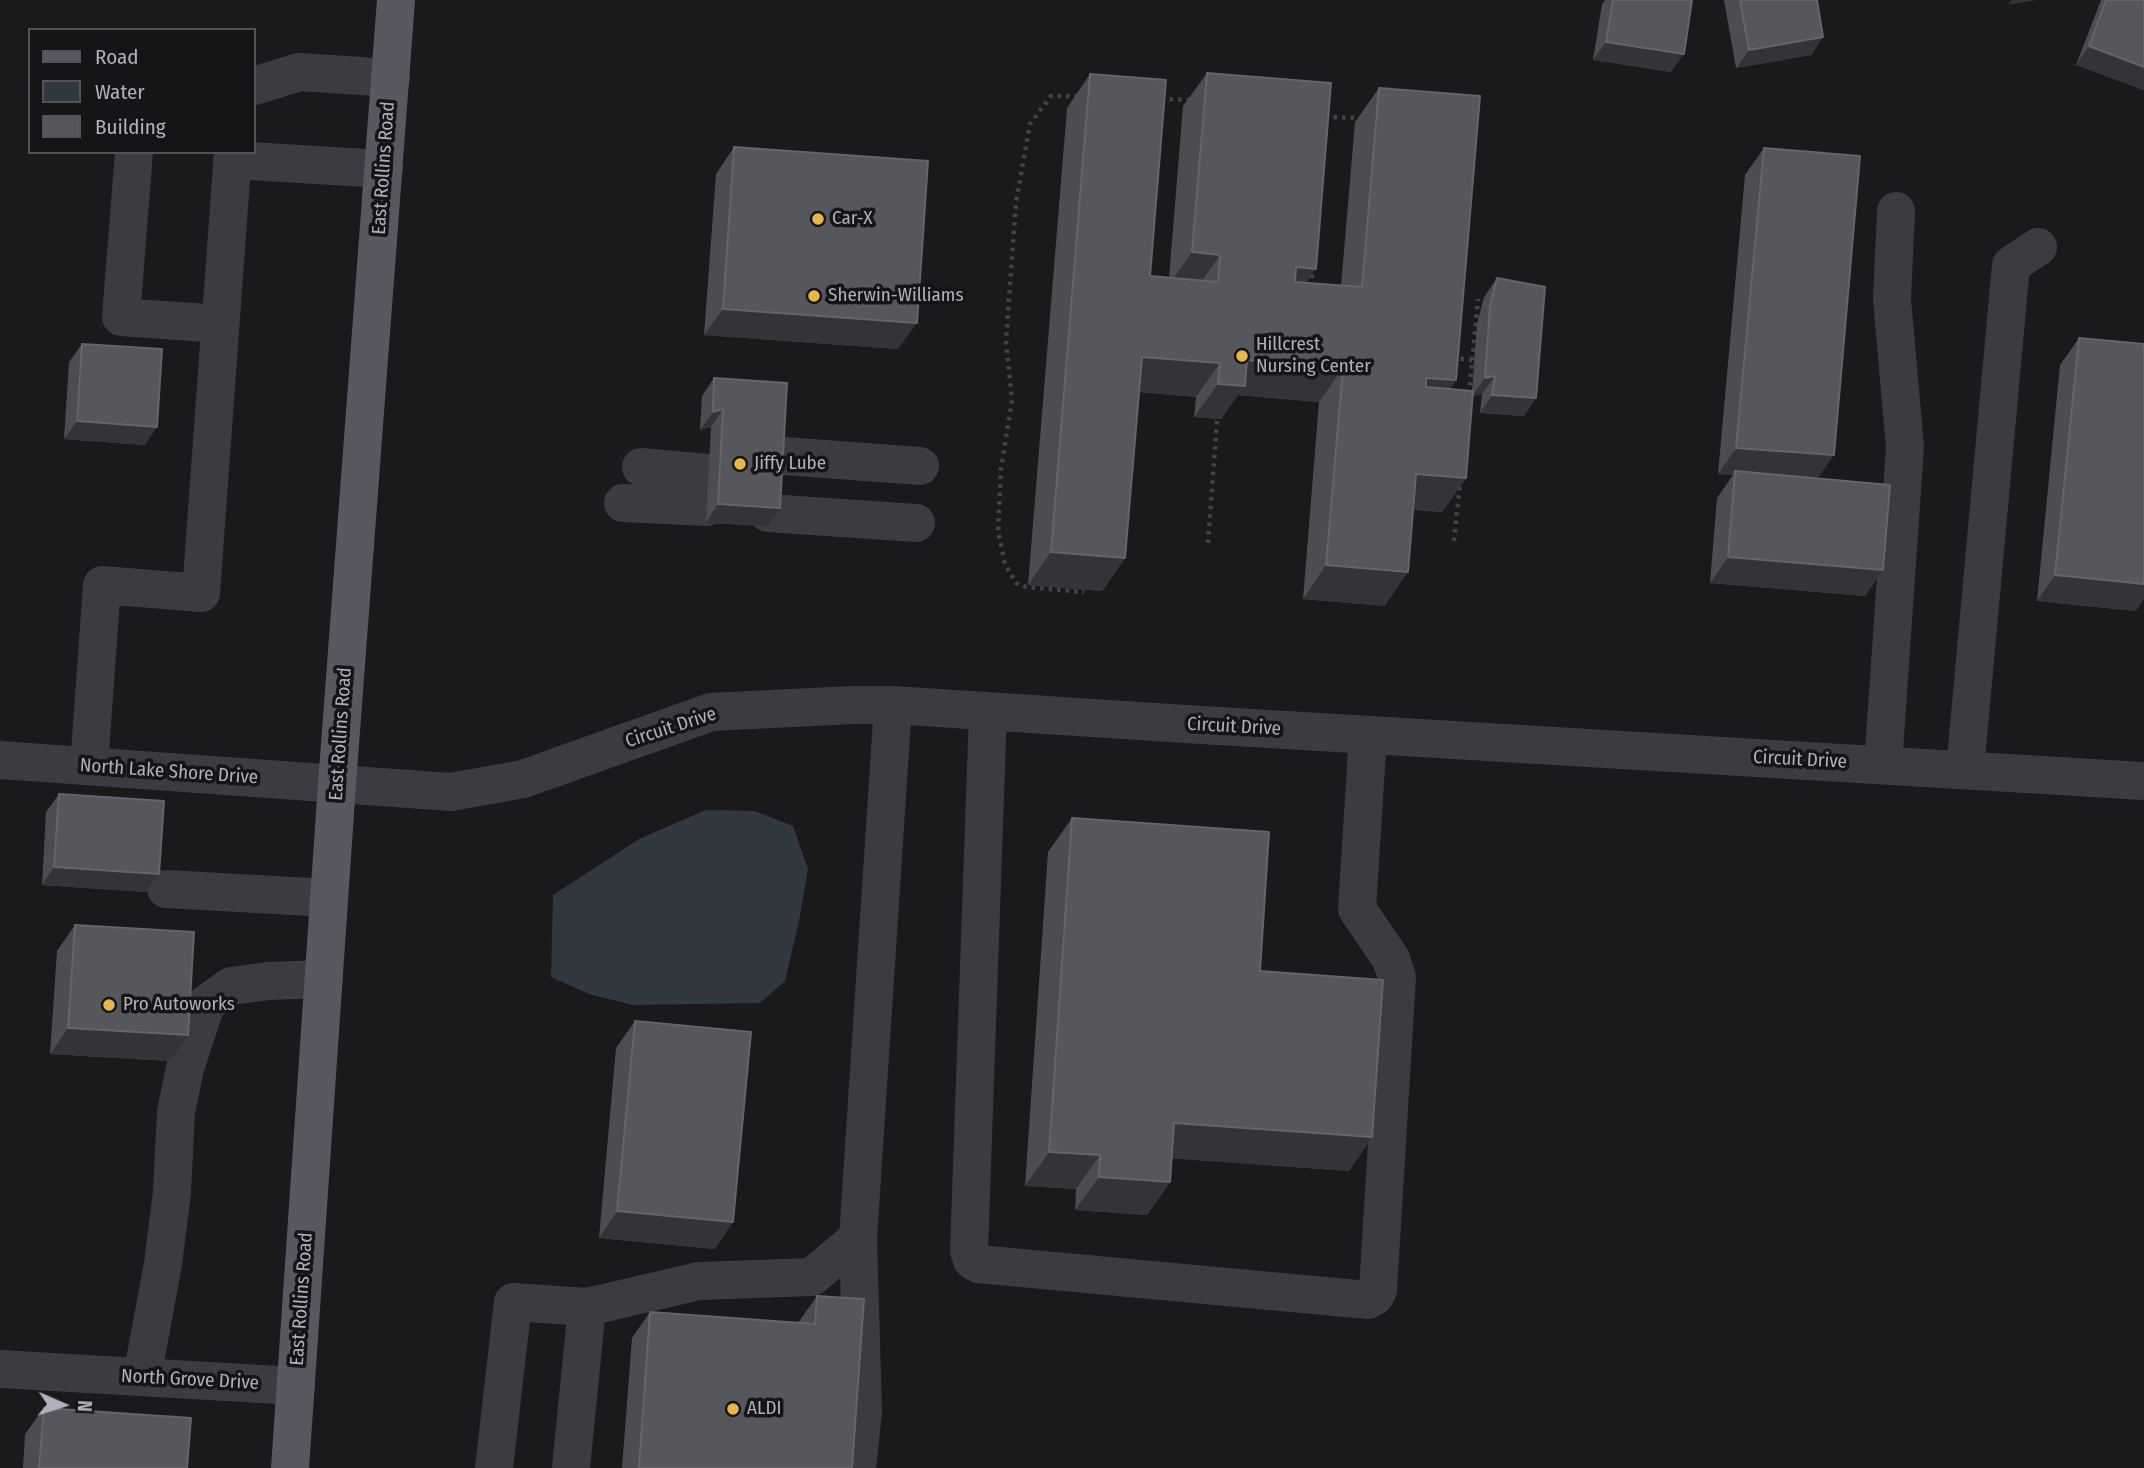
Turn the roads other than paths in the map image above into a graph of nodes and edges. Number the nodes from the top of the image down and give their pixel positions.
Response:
1 (396, 0) edge
2 (391, 78) junction
3 (256, 85) edge
4 (134, 154) edge
5 (232, 156) edge
6 (384, 169) junction
7 (1896, 211) dead end
8 (2038, 247) dead end
9 (220, 324) junction
10 (646, 456) dead end
11 (770, 482) joint
12 (623, 503) dead end
13 (892, 705) junction
14 (988, 711) junction
15 (1368, 735) junction
16 (0, 760) edge
17 (1883, 765) junction
18 (89, 766) junction
19 (1965, 770) junction
20 (2144, 781) edge
21 (337, 784) junction
22 (166, 889) dead end
23 (329, 898) junction
24 (324, 979) junction
25 (858, 1238) junction
26 (587, 1307) junction
27 (0, 1369) edge
28 (142, 1377) junction
29 (296, 1386) junction
30 (290, 1468) edge
31 (494, 1468) edge
32 (570, 1468) edge
33 (858, 1468) edge

1 - 2 main road, East Rollins Road
2 - 3 street
2 - 6 main road, East Rollins Road
4 - 9 street
5 - 6 street
5 - 9 street
6 - 21 main road, East Rollins Road
7 - 17 street
8 - 19 street
9 - 18 street
10 - 12 street
11 - 11 street
13 - 14 street, Circuit Drive
13 - 21 street, Circuit Drive
13 - 25 street
14 - 15 street, Circuit Drive
14 - 15 street
15 - 17 street, Circuit Drive
16 - 18 street, North Lake Shore Drive
17 - 19 street, Circuit Drive
18 - 21 street, North Lake Shore Drive
19 - 20 street, Circuit Drive
21 - 23 main road, East Rollins Road
22 - 23 street
23 - 24 main road, East Rollins Road
24 - 28 street
24 - 29 main road, East Rollins Road
25 - 26 street
25 - 33 street
26 - 31 street
26 - 32 street
27 - 28 street, North Grove Drive
28 - 29 street, North Grove Drive
29 - 30 main road, East Rollins Road

